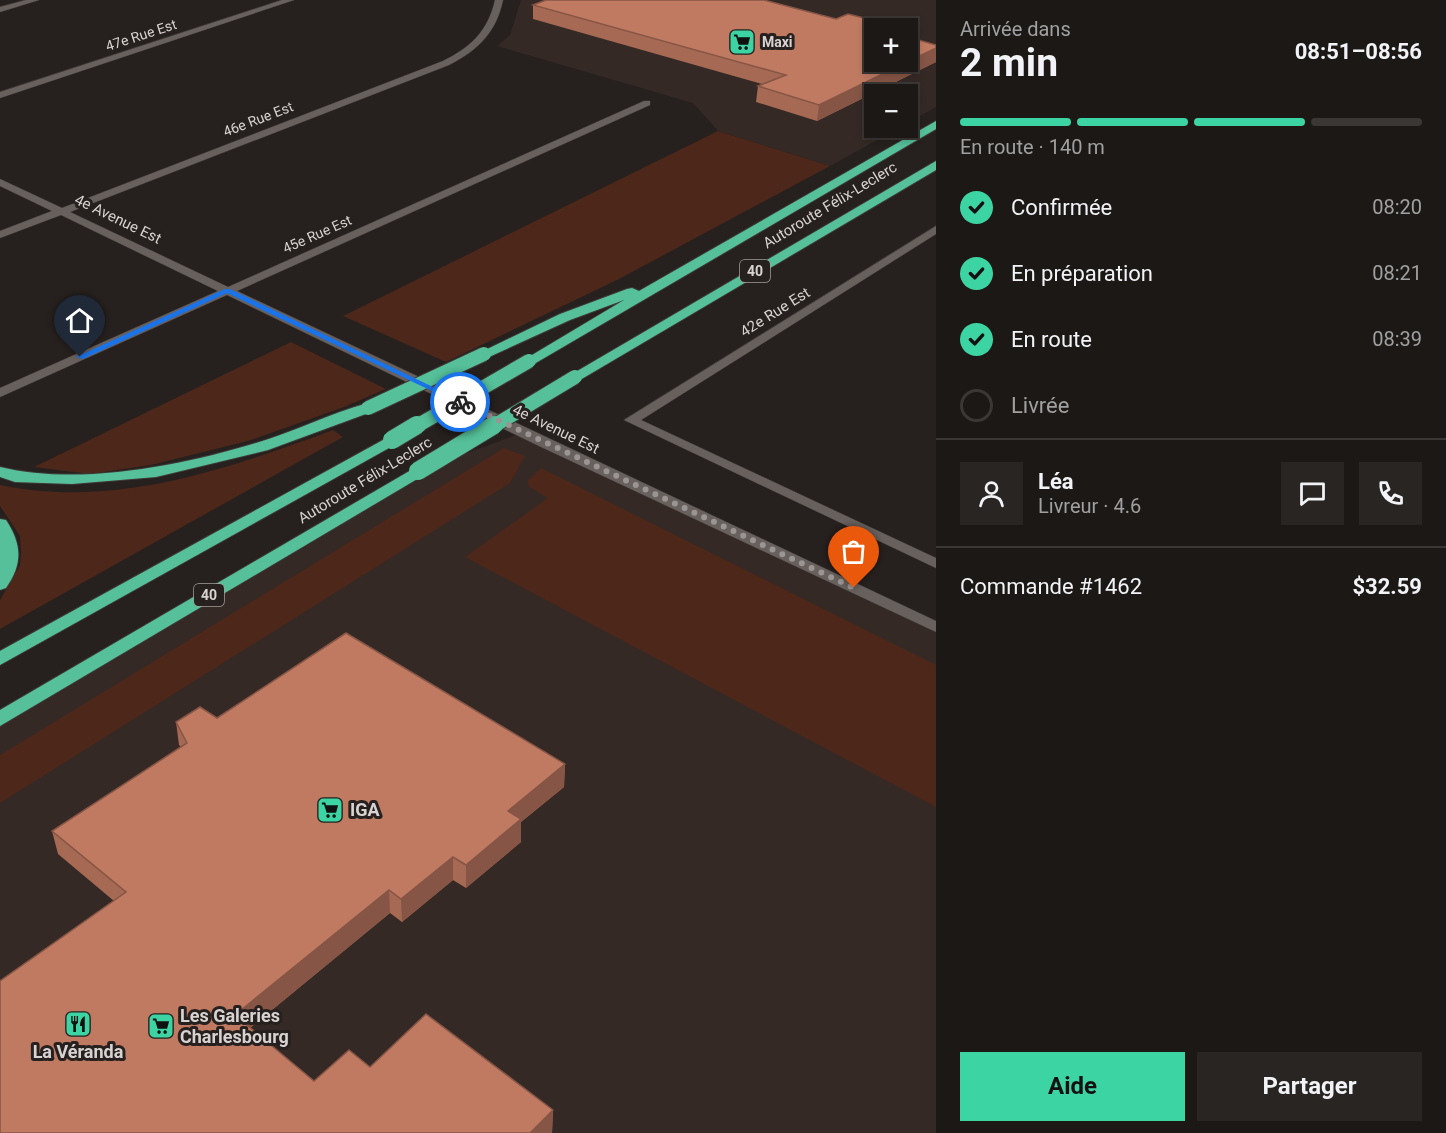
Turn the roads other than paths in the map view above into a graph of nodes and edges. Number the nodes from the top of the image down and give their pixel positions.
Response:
1 (35, 0) edge
2 (286, 0) edge
3 (499, 0) edge
4 (0, 10) edge
5 (0, 95) edge
6 (647, 103) dead end
7 (936, 124) edge
8 (936, 165) edge
9 (0, 182) edge
10 (62, 211) junction
11 (936, 229) edge
12 (0, 235) edge
13 (678, 274) junction
14 (227, 290) junction
15 (0, 393) edge
16 (0, 472) edge
17 (0, 524) edge
18 (936, 564) edge
19 (0, 584) edge
20 (936, 627) edge
21 (0, 659) edge
22 (0, 719) edge

1 - 4 street
2 - 5 street, 47e Rue Est
3 - 10 street, 46e Rue Est
6 - 14 street, 45e Rue Est
7 - 13 highway, Autoroute Félix-Leclerc / 40
8 - 22 highway, Autoroute Félix-Leclerc / 40, bridge
9 - 10 street, 4e Avenue Est
10 - 12 street, 46e Rue Est
10 - 14 street, 4e Avenue Est
11 - 18 street, 42e Rue Est
13 - 16 highway, bridge
13 - 21 highway, Autoroute Félix-Leclerc / 40, bridge
14 - 15 street, 45e Rue Est
14 - 20 street, 4e Avenue Est
17 - 19 highway

